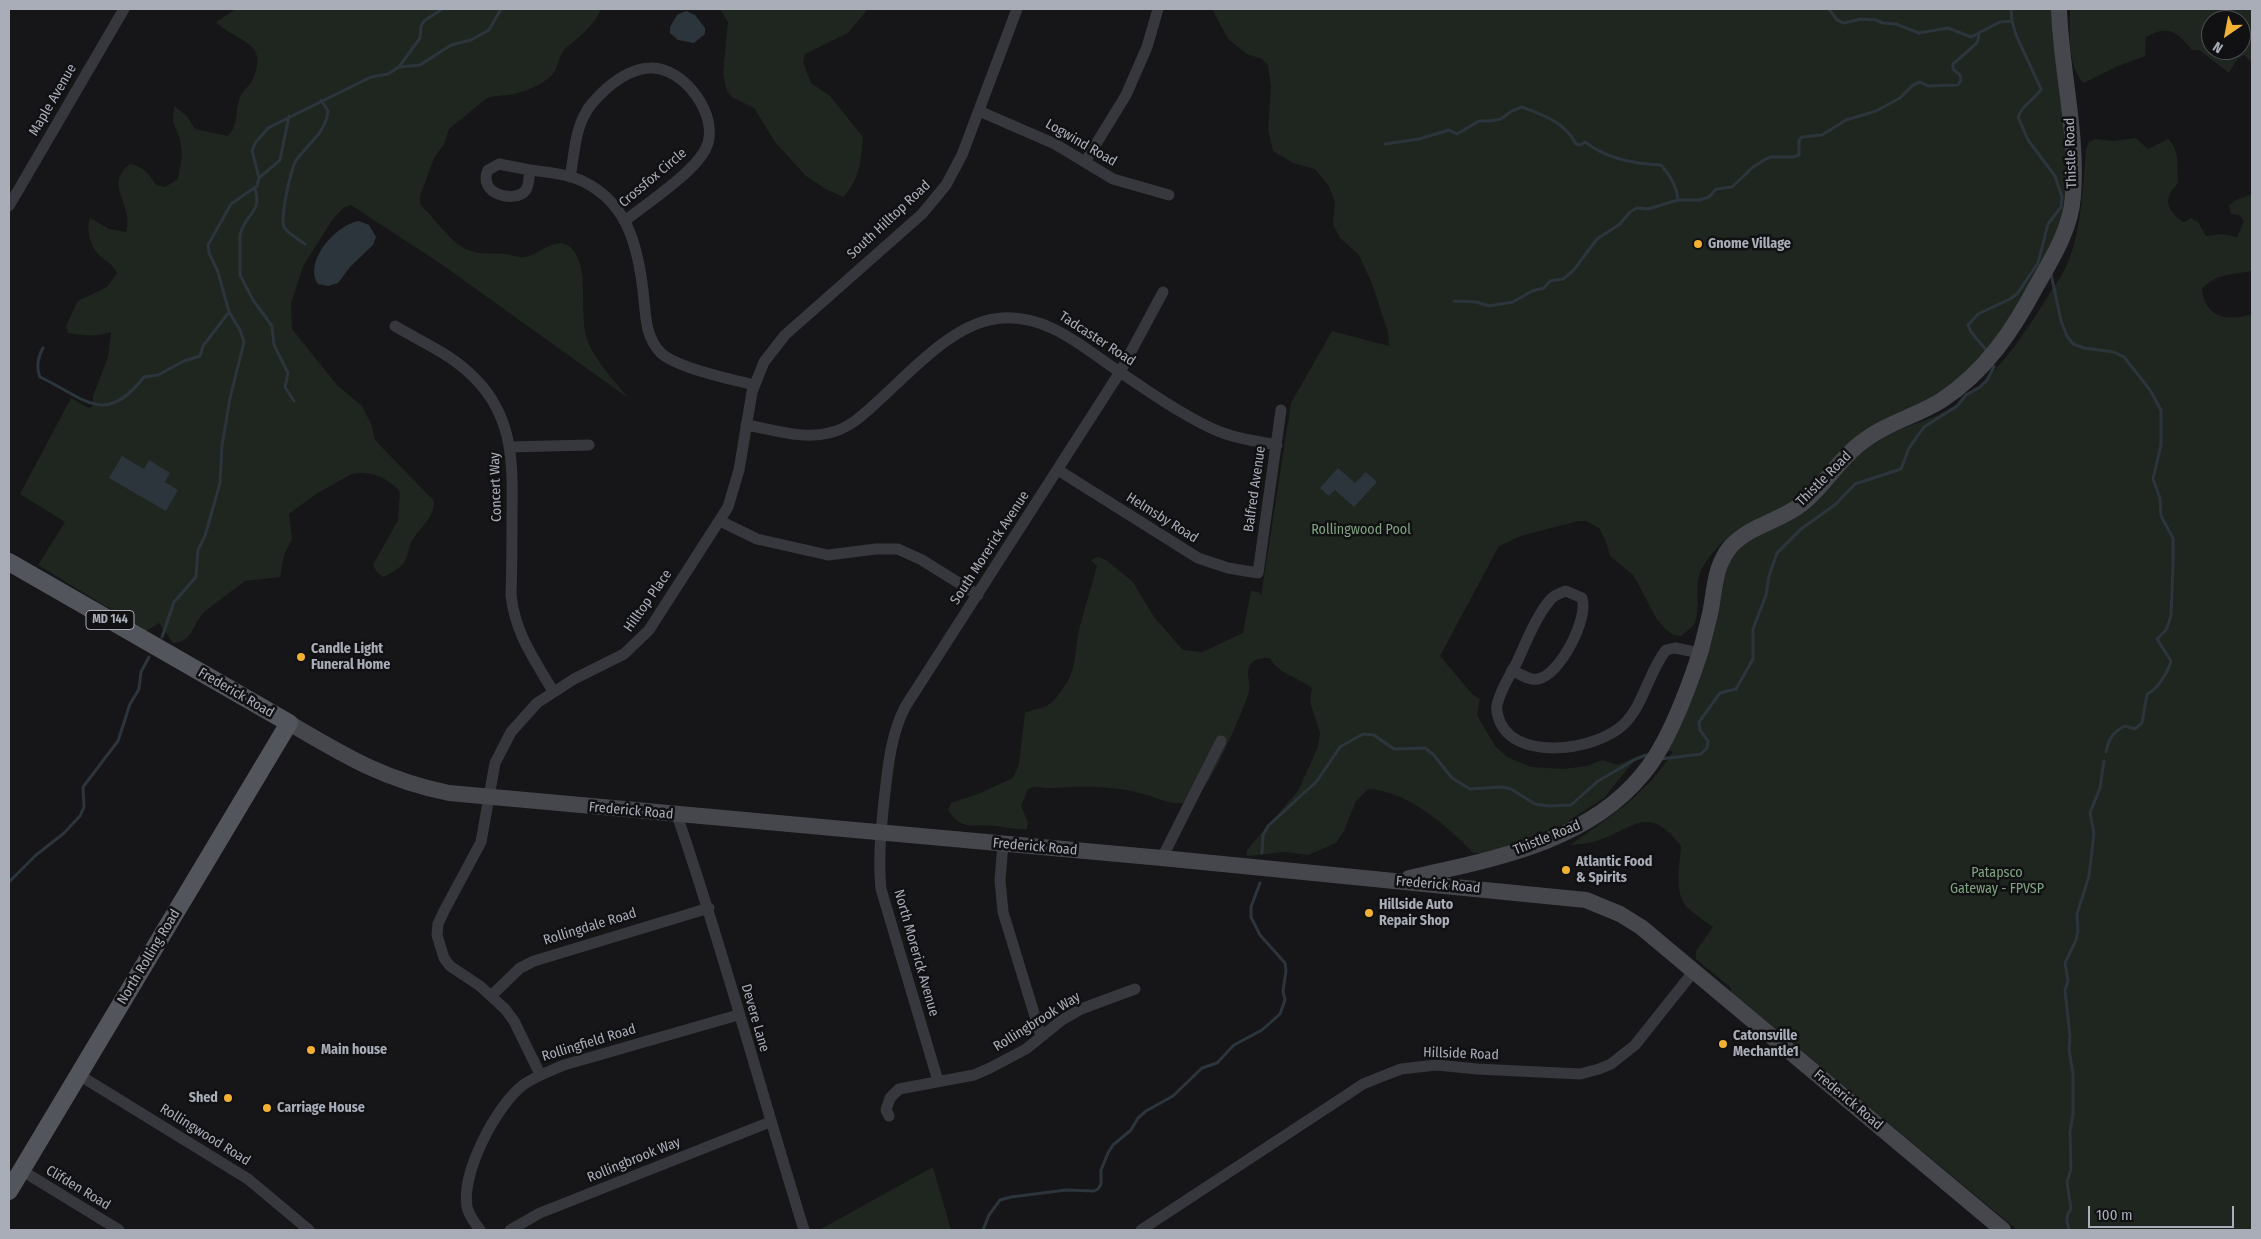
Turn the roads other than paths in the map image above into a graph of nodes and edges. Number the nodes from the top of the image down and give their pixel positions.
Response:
1 (124, 9) edge
2 (1016, 9) edge
3 (1158, 9) edge
4 (2059, 9) edge
5 (979, 111) junction
6 (1085, 162) junction
7 (530, 170) dead end
8 (570, 177) junction
9 (1169, 195) dead end
10 (9, 206) edge
11 (625, 221) junction
12 (1163, 292) dead end
13 (395, 326) dead end
14 (1120, 372) junction
15 (754, 385) junction
16 (1281, 410) dead end
17 (746, 425) junction
18 (589, 445) dead end
19 (1277, 445) junction
20 (510, 447) junction
21 (1058, 470) junction
22 (720, 521) junction
23 (9, 562) edge
24 (1258, 573) joint
25 (978, 595) junction
26 (1700, 653) junction
27 (1512, 670) junction
28 (553, 691) junction
29 (289, 723) junction
30 (1220, 741) dead end
31 (490, 798) junction
32 (677, 815) junction
33 (881, 833) junction
34 (1003, 844) junction
35 (1162, 858) junction
36 (1394, 882) junction
37 (709, 908) junction
38 (1694, 971) junction
39 (1135, 990) dead end
40 (492, 996) junction
41 (738, 1015) junction
42 (1041, 1036) junction
43 (540, 1074) junction
44 (78, 1075) junction
45 (938, 1081) junction
46 (889, 1116) dead end
47 (770, 1122) junction
48 (21, 1170) junction
49 (9, 1191) edge
50 (120, 1230) edge
51 (310, 1230) edge
52 (480, 1230) edge
53 (510, 1230) edge
54 (803, 1230) edge
55 (1141, 1230) edge
56 (2003, 1230) edge

1 - 10 street, Maple Avenue
2 - 5 street, South Hilltop Road
3 - 6 street
4 - 26 main road, Thistle Road
5 - 6 street, Logwind Road
5 - 15 street, South Hilltop Road
6 - 9 street, Logwind Road
7 - 8 street
8 - 11 street
8 - 11 street, Crossfox Circle
11 - 15 street
12 - 14 street, South Morerick Avenue
13 - 20 street, Concert Way
14 - 17 street, Tadcaster Road
14 - 19 street, Tadcaster Road
14 - 21 street, South Morerick Avenue
15 - 17 street, South Hilltop Road
16 - 19 street, Balfred Avenue
17 - 22 street, Hilltop Place
18 - 20 street
19 - 24 street, Balfred Avenue
20 - 28 street, Concert Way
21 - 24 street, Helmsby Road
21 - 25 street, South Morerick Avenue
22 - 25 street
22 - 28 street, Hilltop Place
23 - 29 main road, Frederick Road / MD 144
25 - 33 street, South Morerick Avenue
26 - 27 street
26 - 36 main road, Thistle Road
27 - 27 street
28 - 31 street, Hilltop Place
29 - 31 main road, Frederick Road / MD 144
29 - 44 main road, North Rolling Road
30 - 35 street
31 - 32 main road, Frederick Road / MD 144
31 - 40 street, Hilltop Place
32 - 33 main road, Frederick Road / MD 144
32 - 37 street, Devere Lane
33 - 34 main road, Frederick Road / MD 144
33 - 45 street, North Morerick Avenue
34 - 35 main road, Frederick Road / MD 144
34 - 42 street
35 - 36 main road, Frederick Road / MD 144
36 - 38 main road, Frederick Road / MD 144
37 - 40 street, Rollingdale Road
37 - 41 street, Devere Lane
38 - 55 street, Hillside Road
38 - 56 main road, Frederick Road / MD 144
39 - 42 street, Rollingbrook Way
40 - 43 street, Hilltop Place
41 - 43 street, Rollingfield Road
41 - 47 street, Devere Lane
42 - 45 street, Rollingbrook Way
43 - 52 street, Rollingfield Road
44 - 48 main road, North Rolling Road
44 - 51 street, Rollingwood Road
45 - 46 street, Rollingbrook Way
47 - 53 street, Rollingbrook Way
47 - 54 street, Devere Lane
48 - 49 main road, North Rolling Road
48 - 50 street, Clifden Road

